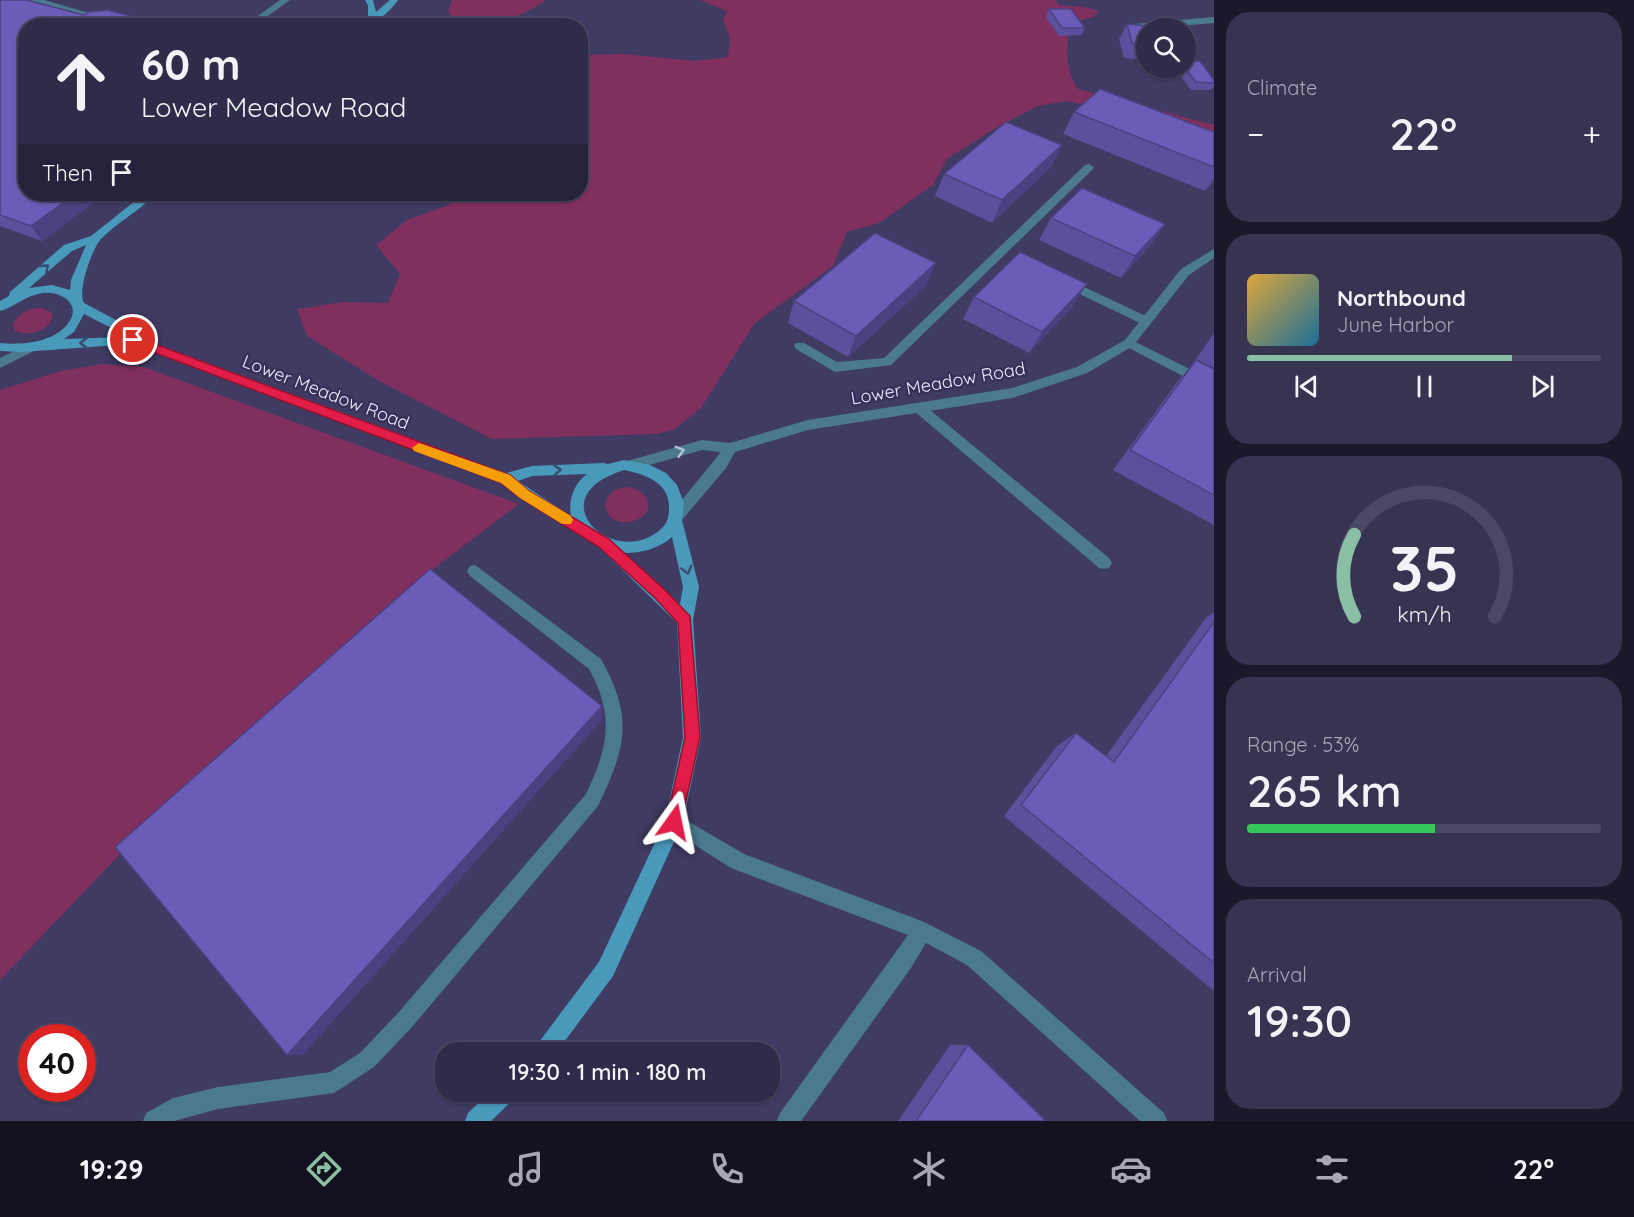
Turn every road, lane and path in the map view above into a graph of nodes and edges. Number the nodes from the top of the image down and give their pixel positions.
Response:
1 (34, 0) edge
2 (286, 0) edge
3 (369, 0) edge
4 (394, 0) edge
5 (100, 18) edge
6 (260, 18) edge
7 (372, 18) joint
8 (1214, 20) edge
9 (1133, 27) edge
10 (1089, 166) dead end
11 (141, 201) edge
12 (95, 238) junction
13 (1214, 253) edge
14 (1053, 277) edge
15 (77, 302) junction
16 (0, 307) edge
17 (1146, 321) junction
18 (133, 340) junction
19 (1129, 343) junction
20 (800, 346) dead end
21 (0, 347) edge
22 (32, 348) junction
23 (0, 363) edge
24 (1214, 387) edge
25 (919, 408) junction
26 (730, 448) junction
27 (632, 465) junction
28 (609, 467) junction
29 (506, 479) junction
30 (676, 518) junction
31 (590, 535) junction
32 (604, 543) junction
33 (1104, 563) dead end
34 (475, 571) dead end
35 (685, 620) junction
36 (674, 822) junction
37 (922, 931) junction
38 (551, 1042) edge
39 (495, 1102) edge
40 (154, 1121) edge
41 (476, 1121) edge
42 (788, 1121) edge
43 (1156, 1121) edge

1 - 5 street
2 - 6 street
3 - 7 street
4 - 7 street
8 - 9 street
10 - 20 street
11 - 12 street
12 - 15 street
16 -> 12 street
13 - 17 street, Lower Meadow Road
14 - 17 street
15 - 16 street, Lower Meadow Road
15 - 18 street, Lower Meadow Road
15 - 22 street
17 - 19 street, Lower Meadow Road
18 -> 22 street, Lower Meadow Road
18 - 29 street, Lower Meadow Road
19 - 24 street
19 - 25 street, Lower Meadow Road
21 - 22 street, Lower Meadow Road
22 - 23 street
25 - 26 street, Lower Meadow Road
25 - 33 street
27 -> 26 street, Lower Meadow Road
26 - 30 street
27 - 28 street
27 - 30 street
29 -> 28 street
28 - 31 street
29 - 31 street, Lower Meadow Road
30 - 32 street
30 -> 35 street
31 - 32 street
32 - 35 street
34 - 40 street
35 - 36 street
36 - 37 street
36 - 38 street
37 - 42 street
37 - 43 street
39 - 41 street

